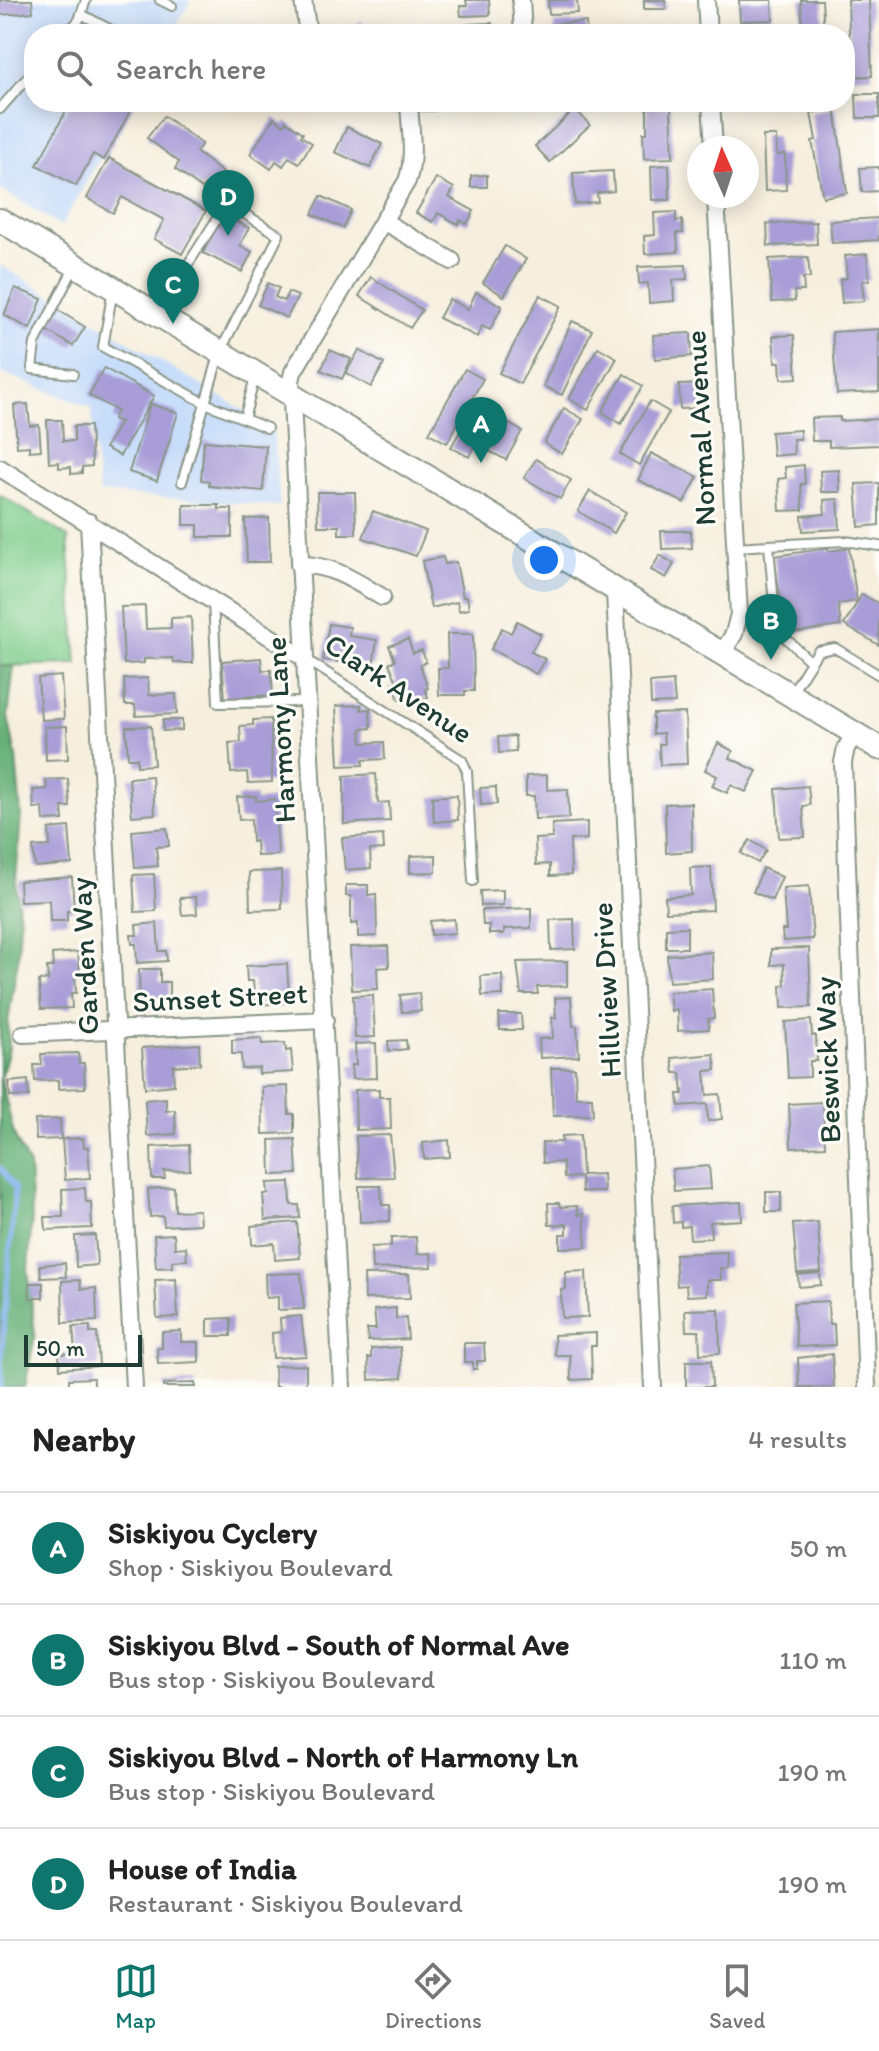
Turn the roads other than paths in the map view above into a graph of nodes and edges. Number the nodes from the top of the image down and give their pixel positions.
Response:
1 (86, 0) edge
2 (160, 0) edge
3 (303, 0) edge
4 (521, 0) edge
5 (706, 0) edge
6 (172, 6) dead end
7 (81, 14) junction
8 (74, 24) edge
9 (100, 24) edge
10 (307, 24) edge
11 (522, 24) edge
12 (707, 24) edge
13 (24, 81) edge
14 (0, 108) edge
15 (405, 112) edge
16 (712, 112) edge
17 (713, 136) edge
18 (717, 208) edge
19 (0, 220) edge
20 (383, 221) junction
21 (452, 261) dead end
22 (75, 265) junction
23 (114, 288) junction
24 (157, 314) junction
25 (220, 352) junction
26 (256, 373) junction
27 (73, 374) dead end
28 (291, 395) junction
29 (205, 403) junction
30 (244, 419) junction
31 (267, 428) dead end
32 (0, 468) edge
33 (182, 482) dead end
34 (89, 522) junction
35 (769, 545) junction
36 (879, 546) edge
37 (735, 547) junction
38 (299, 565) junction
39 (615, 591) junction
40 (382, 597) dead end
41 (213, 600) junction
42 (722, 653) junction
43 (304, 658) junction
44 (811, 662) junction
45 (879, 675) edge
46 (791, 695) junction
47 (307, 702) junction
48 (855, 734) junction
49 (879, 748) edge
50 (473, 881) dead end
51 (325, 1020) junction
52 (116, 1030) junction
53 (23, 1034) dead end
54 (134, 1387) edge
55 (342, 1387) edge
56 (653, 1387) edge
57 (867, 1387) edge

1 - 7 lane
2 - 6 lane
3 - 10 street
4 - 11 street
5 - 12 street
7 - 8 lane
7 - 9 lane
13 - 14 lane
15 - 20 street, Harmony Lane
16 - 17 street
18 - 37 street, Normal Avenue
19 - 22 main road
20 - 21 street
20 - 28 street, Harmony Lane
22 - 23 main road
22 - 27 lane
23 - 24 main road
23 - 29 lane
24 - 25 main road
24 - 25 lane
25 - 26 main road
25 - 29 lane
26 - 28 main road
26 - 30 lane
28 - 38 street, Harmony Lane
28 - 39 main road
29 - 30 lane
29 - 33 lane
30 - 31 lane
32 - 34 street, Clark Avenue
34 - 41 street, Clark Avenue
34 - 52 street, Garden Way
35 - 36 lane
35 - 37 lane
35 - 44 lane
37 - 42 street, Normal Avenue
38 - 40 street
38 - 43 street, Harmony Lane
39 - 42 main road
39 - 56 street, Hillview Drive
41 - 43 street, Clark Avenue
41 - 47 lane
42 - 46 main road
43 - 47 street, Harmony Lane
43 - 50 lane, Clark Avenue
44 - 45 lane
44 - 46 lane
46 - 48 main road
47 - 51 street, Harmony Lane
48 - 49 main road
48 - 57 street, Beswick Way
51 - 52 street, Sunset Street
51 - 55 street, Harmony Lane
52 - 53 street, Sunset Street
52 - 54 street, Garden Way

